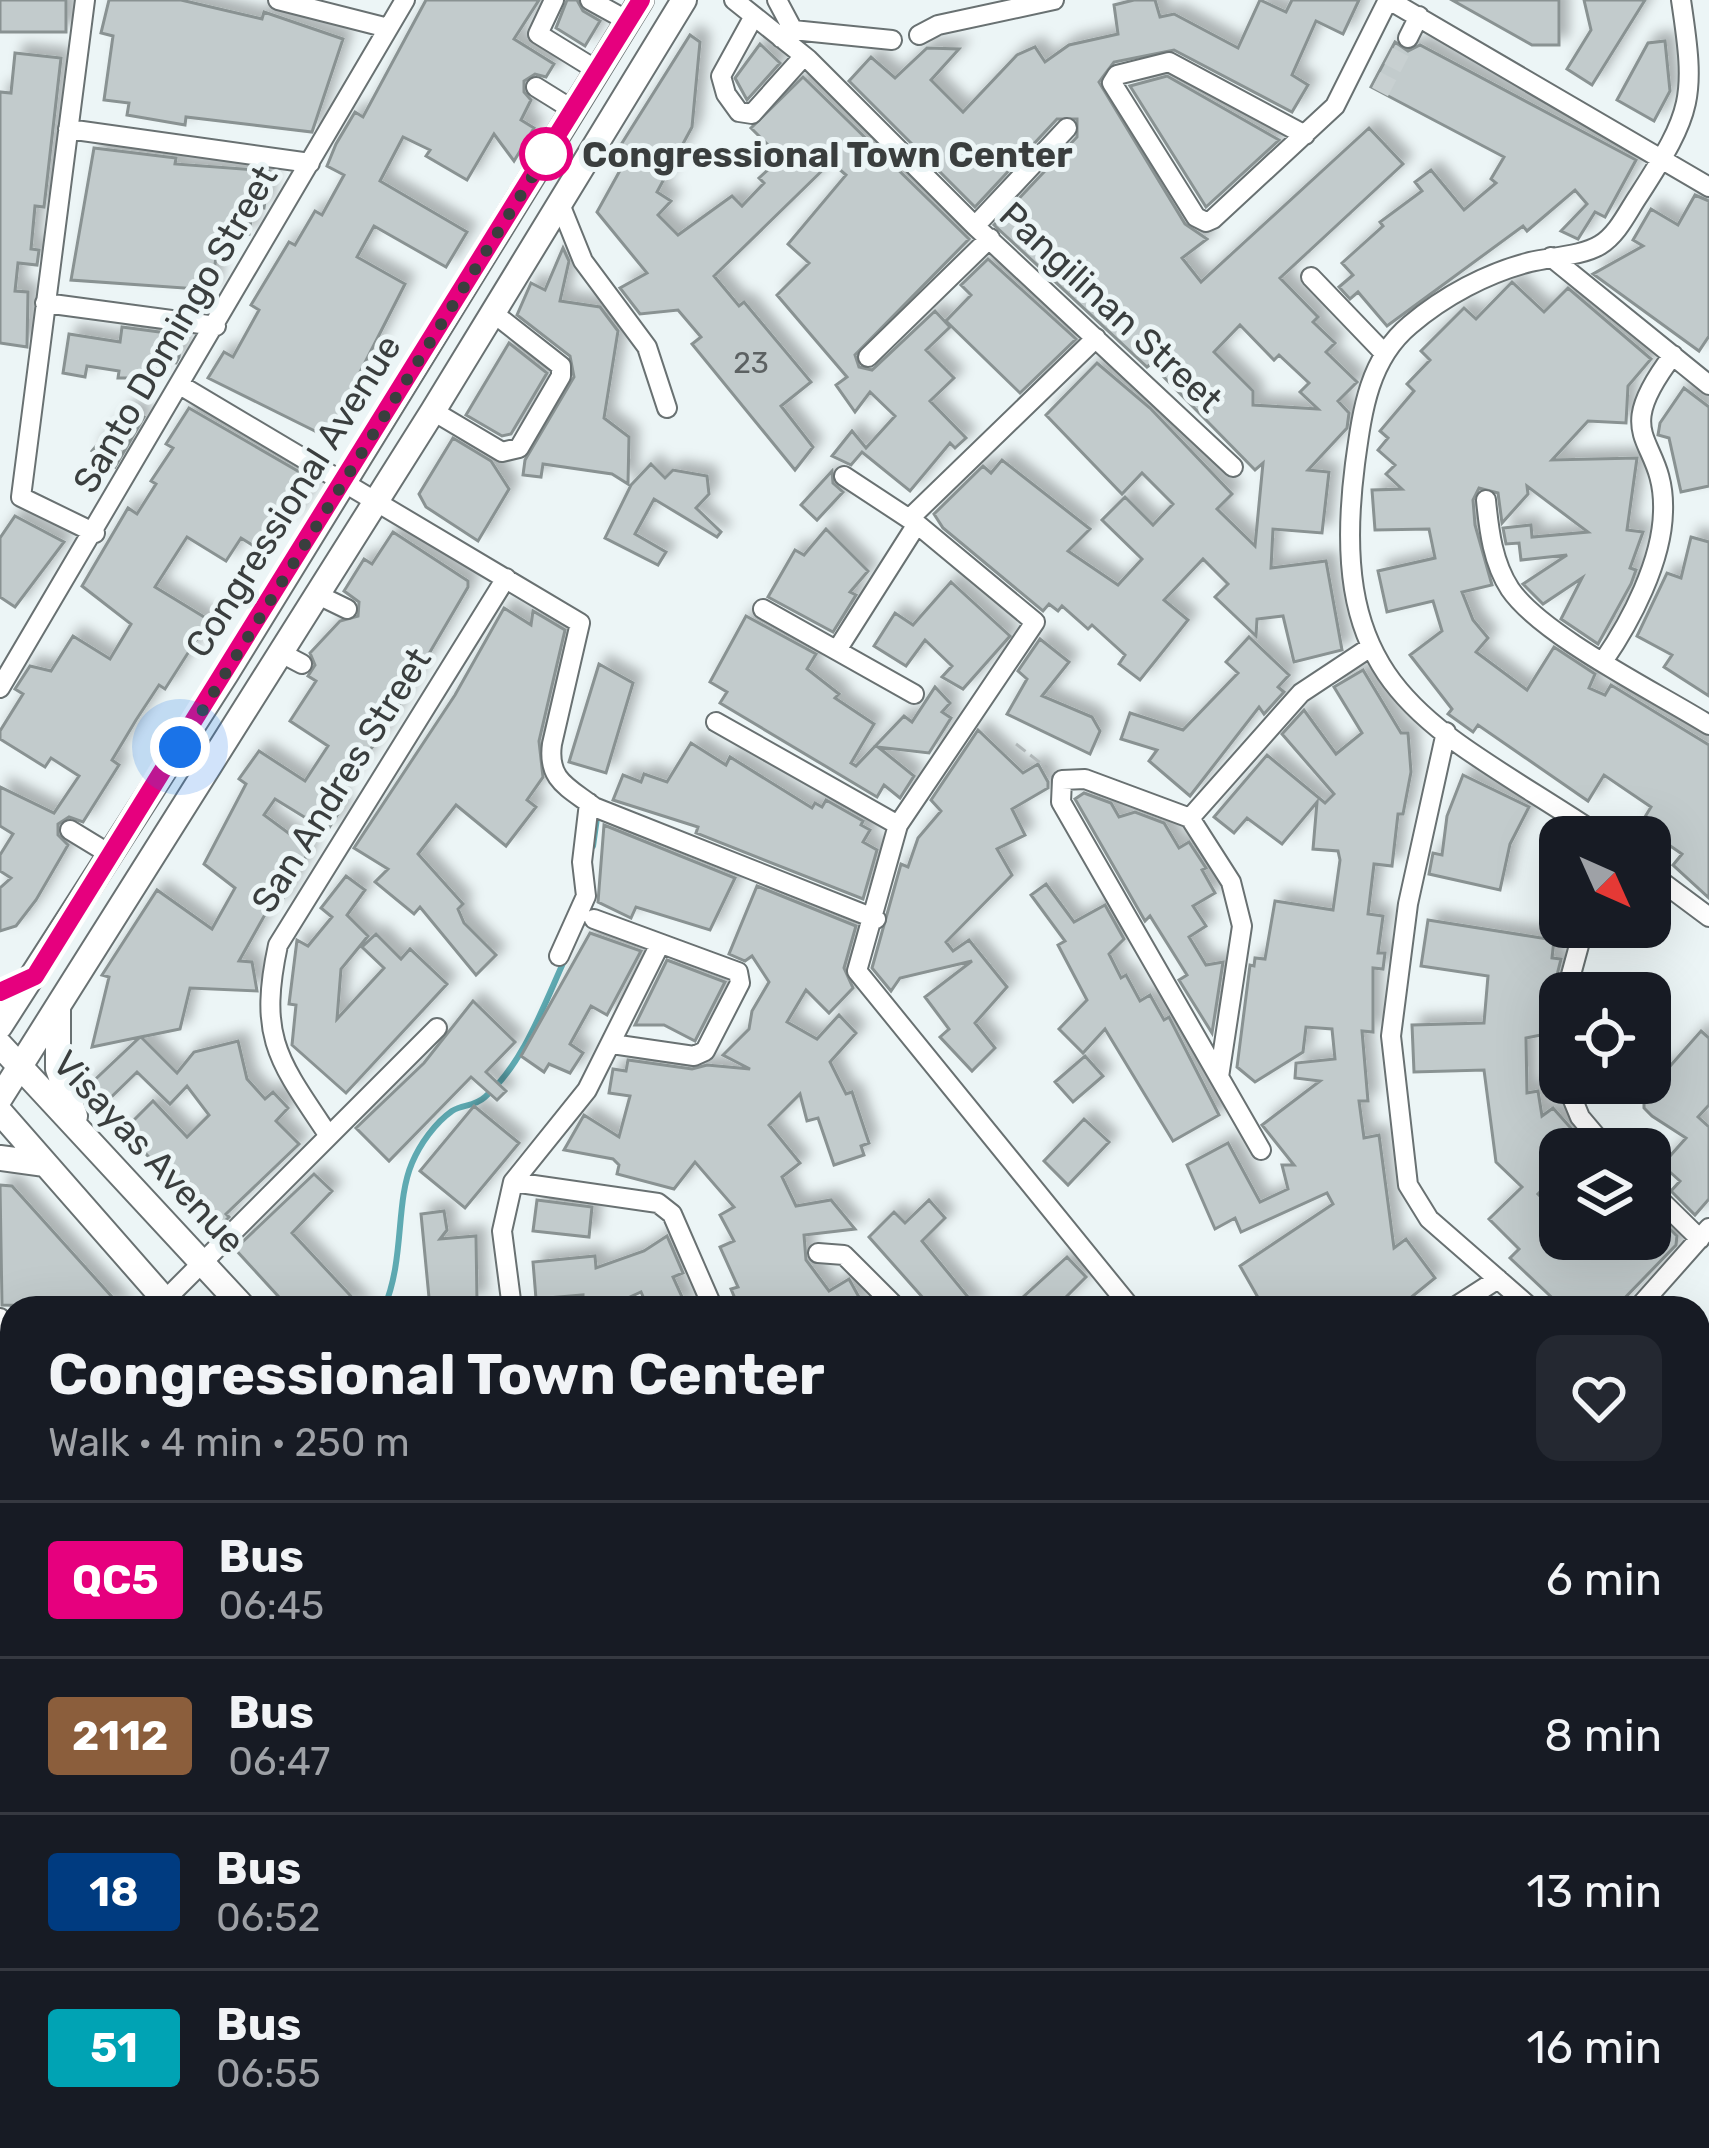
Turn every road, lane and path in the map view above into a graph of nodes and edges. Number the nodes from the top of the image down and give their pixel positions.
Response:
1 (85, 0) edge
2 (278, 0) edge
3 (405, 0) edge
4 (554, 0) edge
5 (590, 0) edge
6 (734, 0) edge
7 (777, 0) edge
8 (1054, 0) edge
9 (1388, 0) edge
10 (1681, 0) edge
11 (673, 4) edge
12 (635, 11) edge
13 (754, 16) junction
14 (1419, 16) junction
15 (388, 28) junction
16 (787, 34) junction
17 (919, 34) dead end
18 (1408, 38) tunnel mouth
19 (892, 40) dead end
20 (804, 56) junction
21 (598, 71) junction
22 (536, 87) dead end
23 (573, 110) junction
24 (1067, 128) dead end
25 (68, 129) junction
26 (1305, 135) junction
27 (1664, 156) junction
28 (310, 163) junction
29 (1709, 187) edge
30 (560, 204) junction
31 (983, 232) junction
32 (1551, 257) junction
33 (1311, 278) dead end
34 (45, 303) junction
35 (492, 312) junction
36 (216, 326) junction
37 (1096, 338) junction
38 (1384, 353) junction
39 (1673, 356) junction
40 (868, 357) dead end
41 (180, 385) junction
42 (1709, 385) edge
43 (667, 408) dead end
44 (433, 411) junction
45 (1233, 467) dead end
46 (844, 476) dead end
47 (343, 484) junction
48 (1486, 500) dead end
49 (374, 503) junction
50 (914, 521) junction
51 (94, 533) junction
52 (501, 587) junction
53 (316, 594) junction
54 (347, 609) dead end
55 (763, 609) dead end
56 (1369, 648) junction
57 (837, 650) junction
58 (1604, 660) junction
59 (0, 688) edge
60 (914, 694) dead end
61 (716, 722) dead end
62 (1709, 725) edge
63 (1446, 732) junction
64 (1016, 744) dead end
65 (1062, 780) junction
66 (591, 805) junction
67 (1572, 816) edge
68 (1190, 818) junction
69 (898, 825) junction
70 (70, 830) dead end
71 (111, 855) junction
72 (1671, 889) edge
73 (1709, 917) edge
74 (876, 919) junction
75 (594, 920) dead end
76 (660, 944) junction
77 (559, 956) dead end
78 (35, 976) junction
79 (0, 992) edge
80 (60, 1002) junction
81 (0, 1026) edge
82 (437, 1028) dead end
83 (612, 1044) junction
84 (0, 1045) edge
85 (20, 1066) junction
86 (1219, 1077) junction
87 (0, 1098) edge
88 (0, 1112) edge
89 (329, 1136) junction
90 (89, 1138) junction
91 (1261, 1150) dead end
92 (0, 1158) edge
93 (45, 1164) junction
94 (513, 1182) junction
95 (1671, 1207) edge
96 (1705, 1234) edge
97 (818, 1253) dead end
98 (203, 1262) junction
99 (1498, 1279) junction
100 (161, 1296) edge
101 (175, 1296) edge
102 (233, 1296) edge
103 (510, 1296) edge
104 (708, 1296) edge
105 (878, 1296) edge
106 (1121, 1296) edge
107 (1472, 1296) edge
108 (1517, 1296) edge
109 (1649, 1296) edge

1 - 25 street
2 - 15 street
3 - 15 street, Santo Domingo Street
4 - 21 street
5 - 12 street
6 - 13 street, Pangilinan Street
7 - 16 street
8 - 17 street
9 - 14 street
9 - 26 street
10 - 27 street
11 - 30 main road, Congressional Avenue
12 - 21 main road, Congressional Avenue
13 - 16 street, Pangilinan Street
13 - 20 street
14 - 18 street
14 - 27 street
15 - 28 street, Santo Domingo Street
16 - 19 street
16 - 20 street, Pangilinan Street
20 - 31 street, Pangilinan Street
21 - 23 main road, Congressional Avenue
22 - 23 street
23 - 47 main road, Congressional Avenue
24 - 31 street
25 - 28 street
25 - 34 street
26 - 26 street
27 - 29 street
27 - 32 street
28 - 36 street, Santo Domingo Street
30 - 35 main road, Congressional Avenue
30 - 43 street
31 - 37 street, Pangilinan Street
31 - 40 street
32 - 38 street
32 - 39 street
33 - 38 street
34 - 36 street
34 - 51 street
35 - 44 main road, Congressional Avenue
35 - 44 street
36 - 41 street, Santo Domingo Street
37 - 45 street, Pangilinan Street
37 - 50 street
38 - 56 street
39 - 42 street
39 - 58 street
41 - 47 street
41 - 51 street, Santo Domingo Street
44 - 49 main road, Congressional Avenue
46 - 50 street
47 - 49 street
47 - 71 main road, Congressional Avenue
48 - 58 street
49 - 52 street
49 - 53 main road, Congressional Avenue
50 - 57 street
50 - 69 street
51 - 59 street, Santo Domingo Street
52 - 66 street
52 - 89 street, San Andres Street
53 - 54 street
53 - 80 main road, Congressional Avenue
55 - 57 street
56 - 63 street
56 - 68 street
57 - 60 street
58 - 62 street
61 - 69 street
63 - 67 street
63 - 99 street
64 - 65 path
65 - 68 street
65 - 86 street
66 - 74 street
66 - 77 street
68 - 86 street
69 - 74 street
70 - 71 street
71 - 78 main road, Congressional Avenue
72 - 73 street
74 - 106 street
75 - 76 street
76 - 83 street
76 - 83 street
78 - 79 main road
78 - 81 main road, Congressional Avenue
80 - 85 main road, Congressional Avenue
80 - 90 main road
82 - 89 street
83 - 94 street
84 - 85 main road, Visayas Avenue
85 - 87 main road, Congressional Avenue
85 - 90 main road, Visayas Avenue
86 - 91 street
88 - 93 main road
89 - 98 street
90 - 98 main road, Visayas Avenue
92 - 93 main road
93 - 100 main road
94 - 103 street
94 - 104 street
95 - 96 street
96 - 109 street
97 - 105 street
98 - 101 street
98 - 102 main road, Visayas Avenue
99 - 107 street
99 - 108 street

